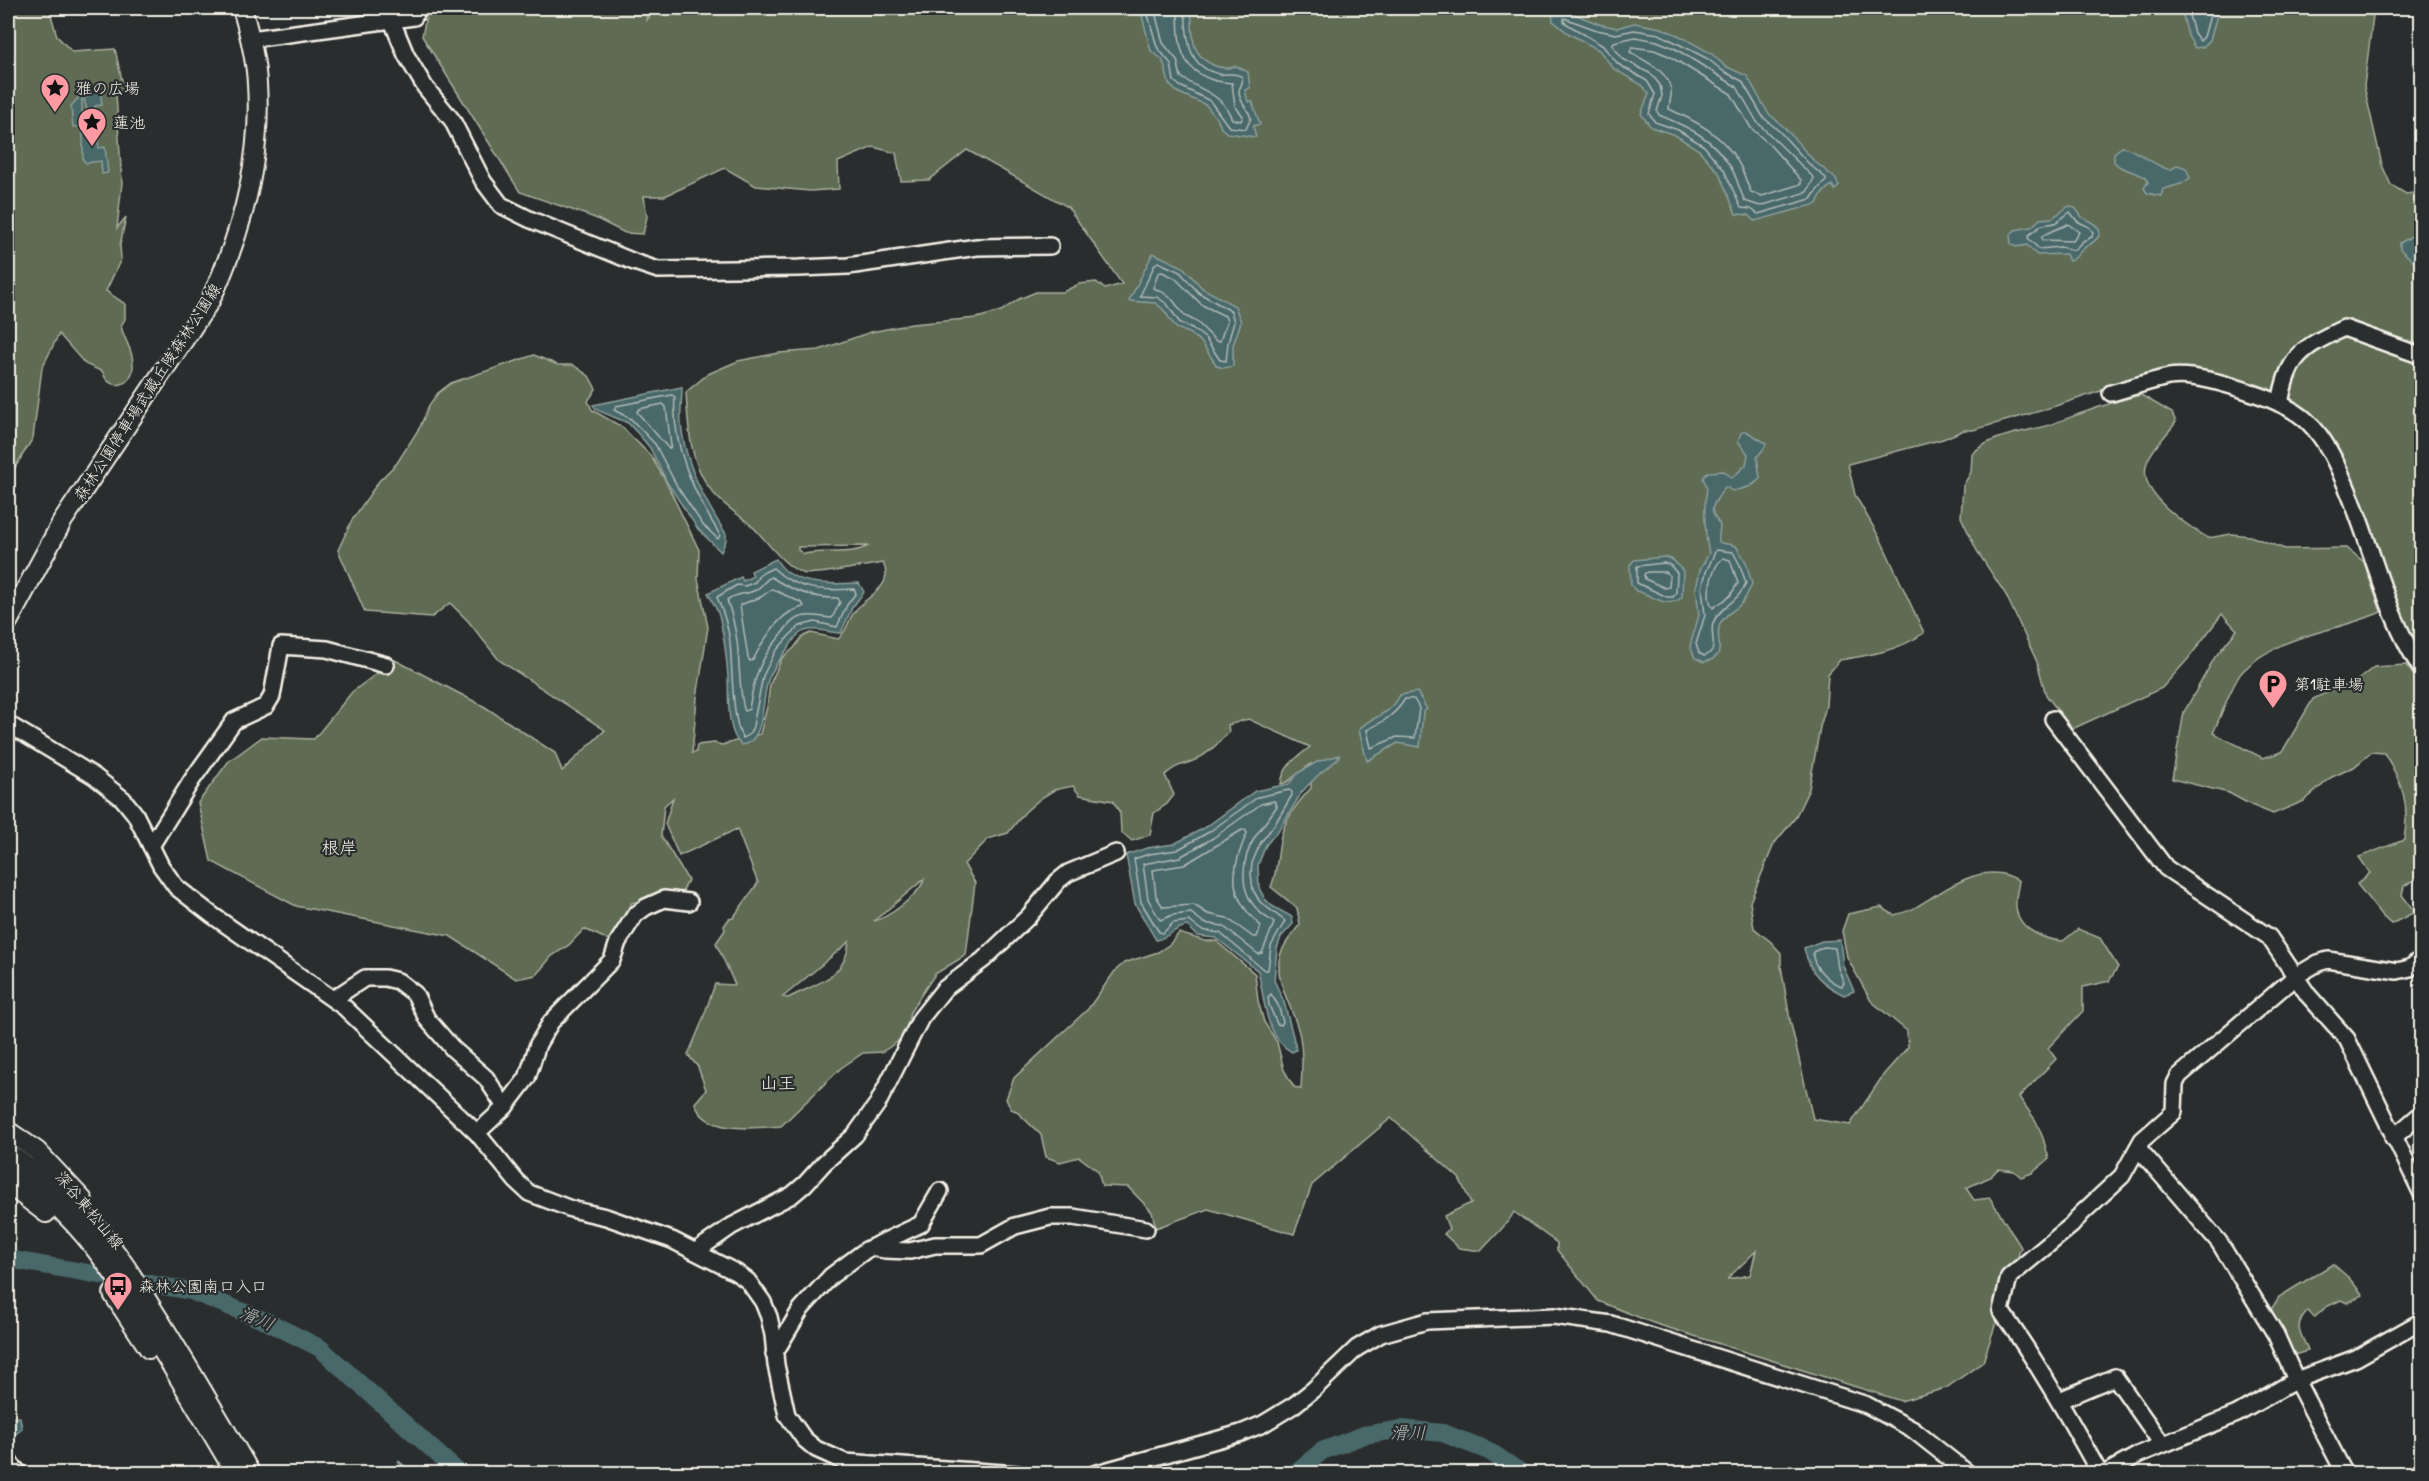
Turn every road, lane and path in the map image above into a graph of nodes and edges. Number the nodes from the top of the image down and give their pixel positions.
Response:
1 (242, 8) edge
2 (418, 8) edge
3 (392, 21) junction
4 (250, 39) junction
5 (1050, 246) dead end
6 (2421, 356) edge
7 (2111, 393) dead end
8 (2280, 404) junction
9 (8, 622) edge
10 (386, 665) dead end
11 (2421, 670) edge
12 (2054, 719) dead end
13 (8, 724) edge
14 (150, 846) junction
15 (1116, 853) dead end
16 (689, 903) dead end
17 (2421, 958) edge
18 (2296, 976) junction
19 (333, 999) junction
20 (505, 1107) junction
21 (2421, 1113) edge
22 (8, 1131) edge
23 (477, 1133) junction
24 (2393, 1138) junction
25 (2138, 1148) junction
26 (8, 1153) edge
27 (8, 1169) edge
28 (8, 1184) edge
29 (939, 1191) dead end
30 (2421, 1194) edge
31 (1146, 1229) dead end
32 (874, 1248) junction
33 (696, 1251) junction
34 (2421, 1321) edge
35 (774, 1354) junction
36 (189, 1367) junction
37 (2296, 1380) junction
38 (192, 1400) junction
39 (2060, 1400) junction
40 (2162, 1444) junction
41 (8, 1461) edge
42 (20, 1473) edge
43 (236, 1473) edge
44 (251, 1473) edge
45 (1018, 1473) edge
46 (1094, 1473) edge
47 (1969, 1473) edge
48 (2102, 1473) edge
49 (2345, 1473) edge

1 - 4 main road, 森林公園停車場武蔵丘陵森林公園線
2 - 3 street
3 - 4 street
3 - 5 street
4 - 9 main road, 森林公園停車場武蔵丘陵森林公園線
6 - 8 street
7 - 8 street
8 - 11 street
10 - 14 street
12 - 18 street
13 - 14 street
14 - 19 street
15 - 33 street
16 - 20 street
17 - 18 street
18 - 24 street
18 - 25 street
19 - 20 street
19 - 23 street
20 - 23 street
21 - 24 street
22 - 36 main road, 深谷東松山線
23 - 33 street
24 - 30 street
25 - 37 street
25 - 39 street
26 - 36 main road, 深谷東松山線
27 - 38 main road, 深谷東松山線
28 - 38 main road, 深谷東松山線
29 - 32 street
31 - 32 street
32 - 35 street
33 - 35 street
34 - 37 street
35 - 45 street
36 - 44 main road, 深谷東松山線
37 - 40 street
37 - 49 street
38 - 43 main road, 深谷東松山線
39 - 40 street
39 - 48 street
40 - 48 street
41 - 42 street
46 - 47 street

